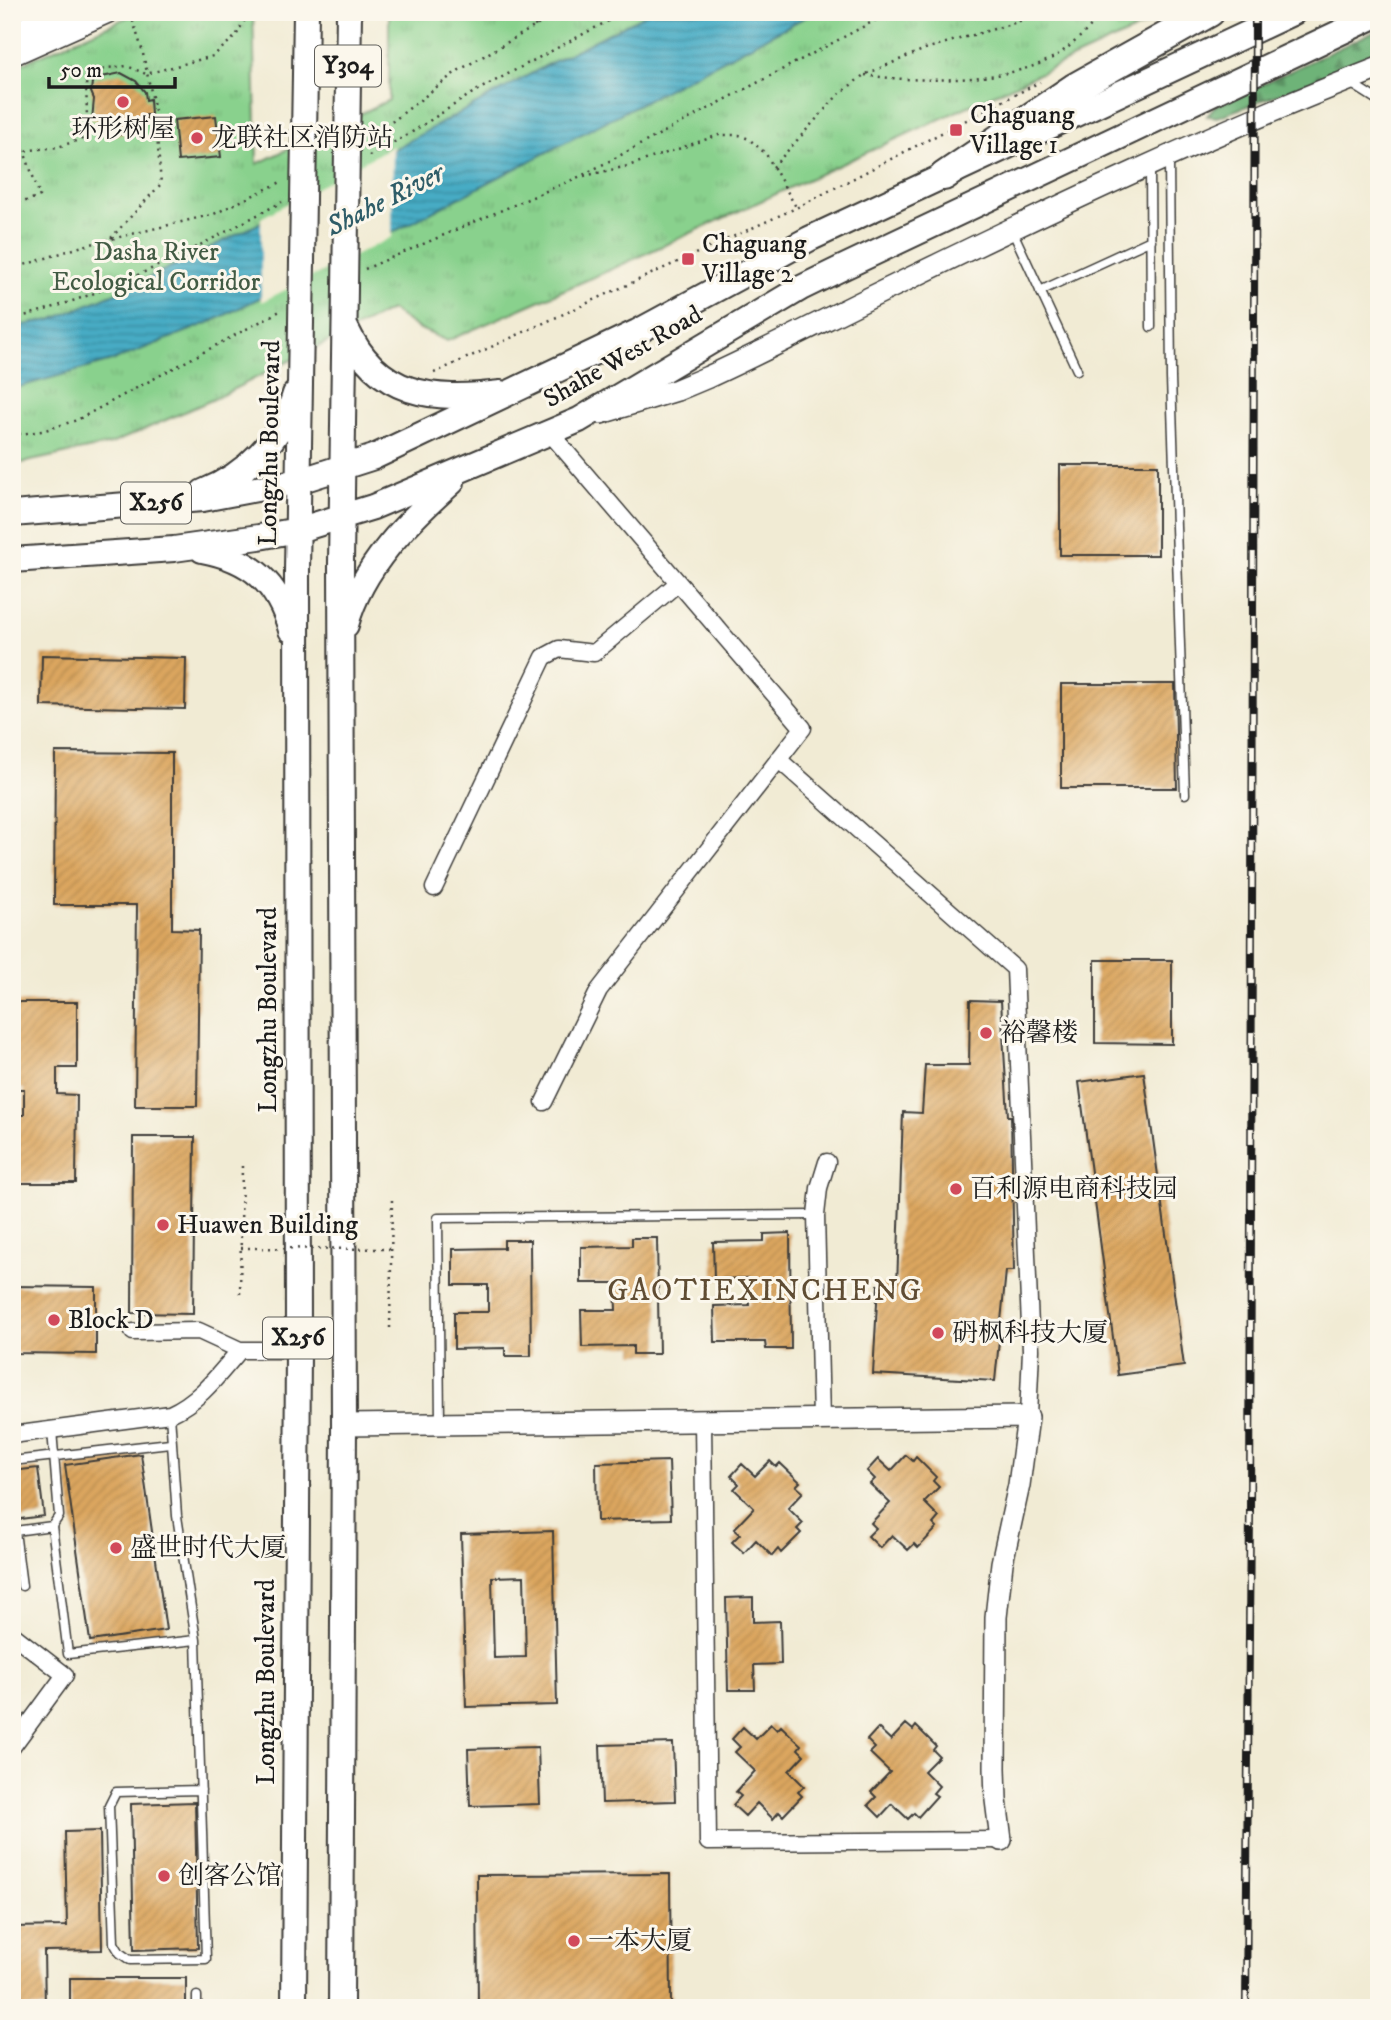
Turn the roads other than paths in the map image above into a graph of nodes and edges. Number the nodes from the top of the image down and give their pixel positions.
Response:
1 (60, 12) edge
2 (108, 12) edge
3 (349, 12) edge
4 (1210, 12) edge
5 (1294, 12) edge
6 (1379, 15) edge
7 (304, 19) edge
8 (12, 33) edge
9 (12, 55) edge
10 (1379, 68) edge
11 (1347, 81) junction
12 (1379, 101) edge
13 (1160, 161) junction
14 (944, 176) junction
15 (1012, 230) junction
16 (1151, 240) junction
17 (1040, 291) junction
18 (344, 324) junction
19 (1152, 327) dead end
20 (1077, 370) dead end
21 (300, 377) junction
22 (521, 389) junction
23 (579, 420) junction
24 (550, 433) junction
25 (478, 464) junction
26 (342, 468) junction
27 (299, 481) junction
28 (178, 501) junction
29 (12, 514) edge
30 (341, 518) junction
31 (298, 530) junction
32 (174, 549) junction
33 (12, 560) edge
34 (678, 583) junction
35 (341, 643) junction
36 (297, 668) junction
37 (778, 760) junction
38 (1185, 794) dead end
39 (434, 888) dead end
40 (544, 1101) dead end
41 (828, 1162) dead end
42 (816, 1215) junction
43 (133, 1332) dead end
44 (240, 1350) junction
45 (298, 1350) junction
46 (170, 1414) junction
47 (1028, 1417) junction
48 (821, 1419) junction
49 (702, 1421) junction
50 (440, 1423) junction
51 (344, 1424) junction
52 (52, 1430) junction
53 (12, 1435) edge
54 (170, 1443) junction
55 (54, 1457) junction
56 (12, 1461) edge
57 (52, 1526) junction
58 (22, 1586) dead end
59 (12, 1634) edge
60 (197, 1640) junction
61 (12, 1746) edge
62 (201, 1790) junction
63 (1001, 1840) joint
64 (197, 1996) dead end
65 (197, 2008) edge
66 (294, 2008) edge
67 (341, 2008) edge

1 - 8 street
2 - 9 street
3 - 18 main road, Y304
4 - 14 highway
5 - 14 main road, Shahe West Road
6 - 23 main road, Shahe West Road
7 - 21 main road, Longzhu Boulevard
10 - 11 street
11 - 12 lane
11 - 13 street
13 - 15 street
13 - 16 lane
13 - 38 lane
14 - 22 main road, Shahe West Road
15 - 17 lane
15 - 23 street
16 - 17 lane
16 - 19 lane
17 - 20 lane
18 - 22 main road
18 - 26 main road
21 - 27 main road, Longzhu Boulevard
21 - 28 main road
22 - 26 main road, Shahe West Road
23 - 24 main road, Shahe West Road
24 - 25 main road, Shahe West Road
24 - 34 street
25 - 30 main road, Shahe West Road
25 - 35 main road
26 - 27 main road, Shahe West Road / X256
26 - 30 main road, X256
27 - 28 main road, Shahe West Road / X256
27 - 31 main road, Longzhu Boulevard / X256
28 - 29 main road, Shahe West Road / X256
30 - 31 main road, Shahe West Road
30 - 35 main road, X256
31 - 32 main road, Shahe West Road
31 - 36 main road, Longzhu Boulevard / X256
32 - 33 main road, Shahe West Road / X256
32 - 36 main road, X256
34 - 37 street
34 - 39 street
35 - 51 main road, X256
36 - 45 main road, Longzhu Boulevard / X256
37 - 40 street
37 - 47 street
41 - 42 street
42 - 48 street
42 - 50 lane
43 - 44 street
44 - 45 street
44 - 46 street
45 - 66 main road, Longzhu Boulevard / X256
46 - 52 street
46 - 54 lane
47 - 48 street
47 - 63 street
48 - 49 street
49 - 50 street
49 - 63 street
50 - 51 street
51 - 67 main road, X256
52 - 53 street
52 - 55 lane
54 - 55 lane
54 - 60 lane
55 - 56 lane
55 - 57 lane
57 - 58 lane
57 - 60 lane
59 - 61 street
60 - 62 lane
62 - 62 lane
64 - 65 lane

